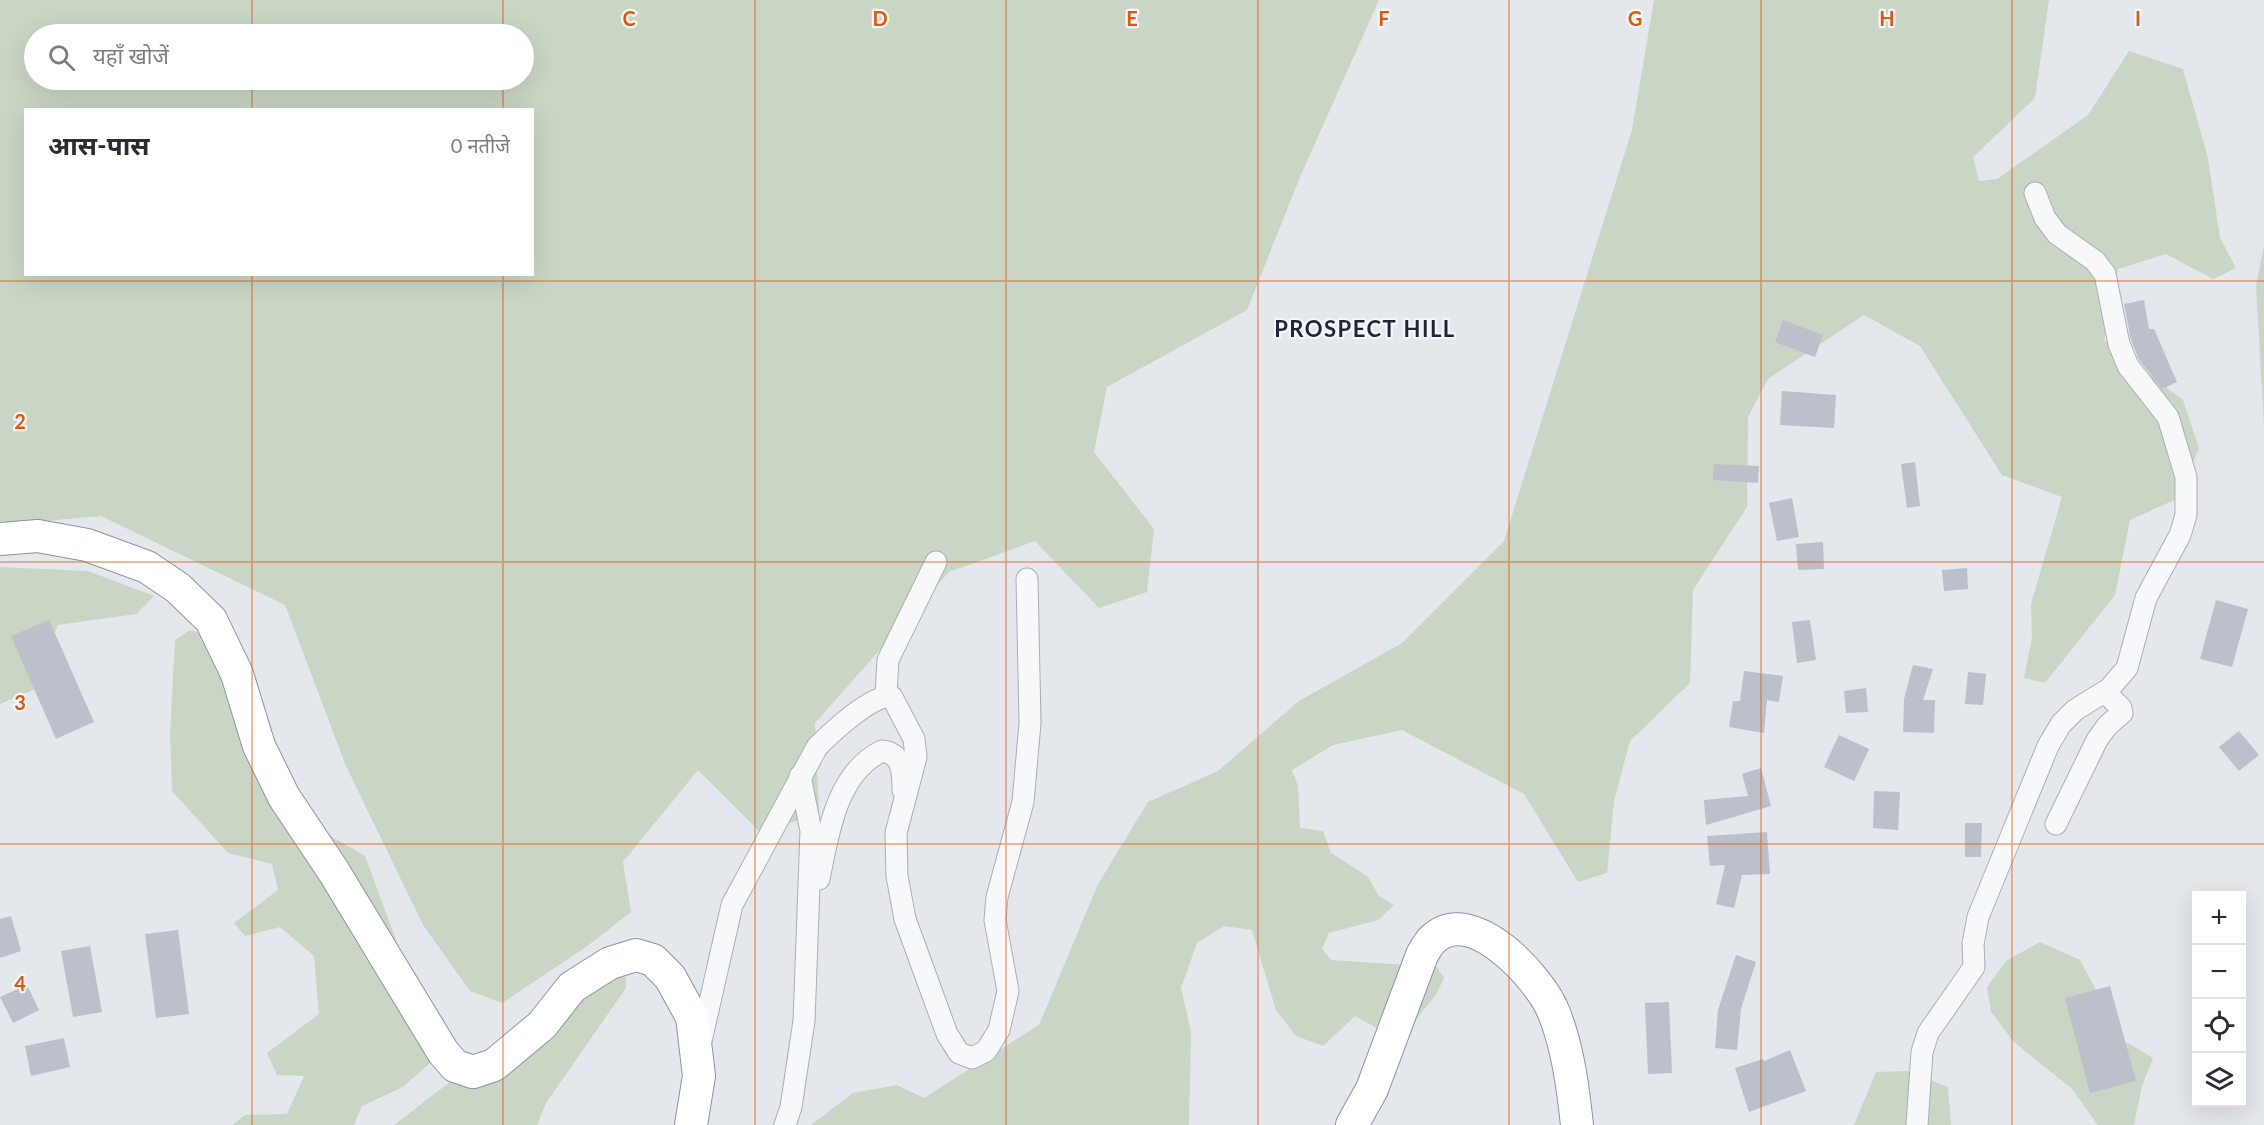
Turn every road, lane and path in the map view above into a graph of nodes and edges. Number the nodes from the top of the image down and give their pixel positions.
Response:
1 (2035, 193) dead end
2 (0, 539) edge
3 (936, 562) dead end
4 (1028, 579) dead end
5 (2105, 692) junction
6 (886, 695) junction
7 (800, 776) junction
8 (902, 807) junction
9 (2056, 824) dead end
10 (808, 936) junction
11 (697, 1056) junction
12 (691, 1125) edge
13 (785, 1125) edge
14 (1352, 1125) edge
15 (1577, 1125) edge
16 (1917, 1125) edge

1 - 5 street
2 - 11 highway
3 - 6 street
4 - 8 street
5 - 9 street
5 - 16 street
6 - 7 street
6 - 8 street
7 - 10 street
7 - 11 street
8 - 10 street
10 - 13 street
11 - 12 highway
14 - 15 highway

